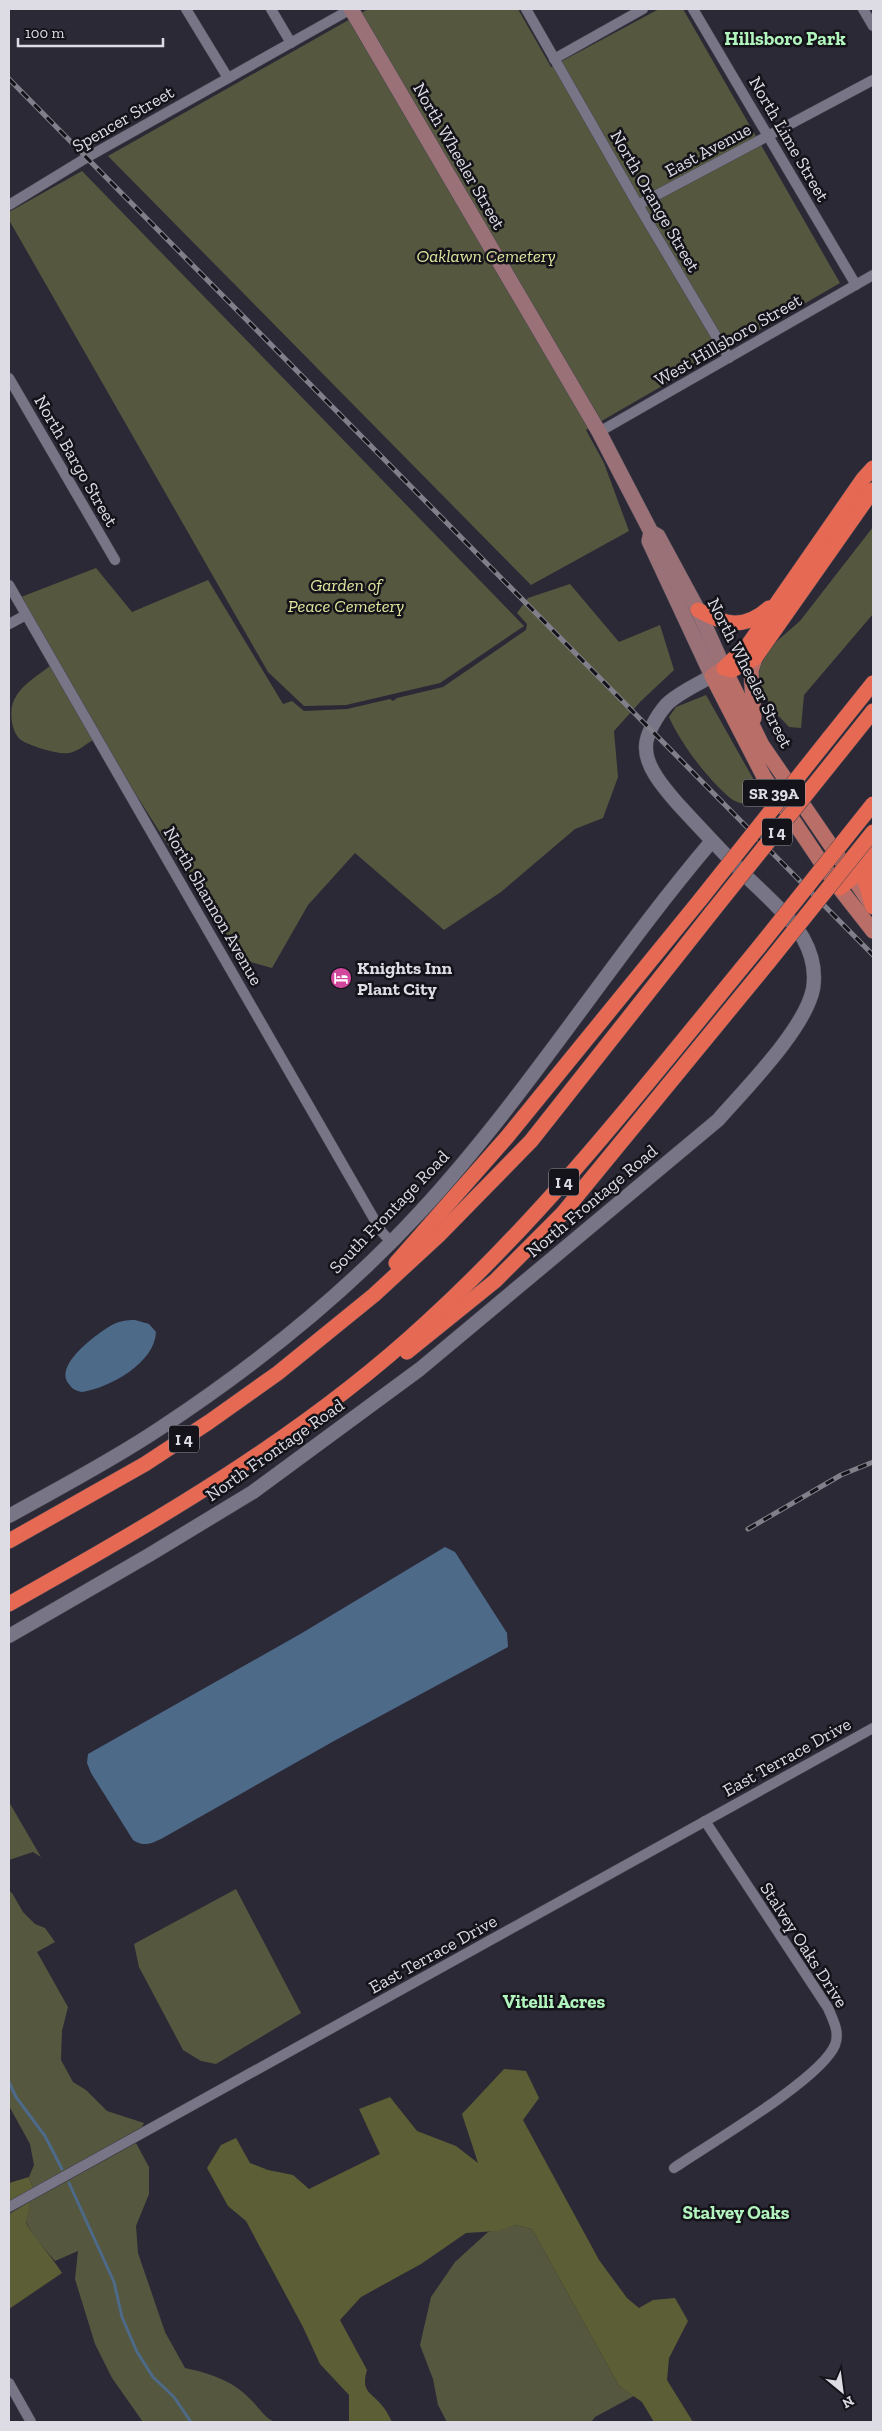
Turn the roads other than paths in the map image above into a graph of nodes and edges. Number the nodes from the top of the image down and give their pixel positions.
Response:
1 (186, 9) edge
2 (271, 9) edge
3 (351, 9) edge
4 (526, 9) edge
5 (643, 9) edge
6 (694, 9) edge
7 (863, 9) edge
8 (873, 26) edge
9 (291, 43) junction
10 (554, 59) junction
11 (228, 78) junction
12 (873, 80) edge
13 (768, 137) junction
14 (9, 205) edge
15 (638, 205) junction
16 (873, 275) edge
17 (856, 285) junction
18 (729, 358) junction
19 (9, 378) edge
20 (599, 432) junction
21 (873, 468) edge
22 (873, 490) edge
23 (651, 532) junction
24 (115, 560) dead end
25 (9, 585) edge
26 (783, 596) junction
27 (698, 610) junction
28 (26, 614) junction
29 (9, 624) edge
30 (755, 658) junction
31 (718, 672) junction
32 (873, 683) edge
33 (873, 711) edge
34 (758, 737) junction
35 (873, 804) edge
36 (873, 832) edge
37 (711, 842) junction
38 (873, 857) edge
39 (849, 874) junction
40 (837, 884) junction
41 (873, 907) edge
42 (873, 931) edge
43 (390, 1242) junction
44 (347, 1318) junction
45 (342, 1393) junction
46 (9, 1516) edge
47 (9, 1540) edge
48 (9, 1604) edge
49 (9, 1636) edge
50 (873, 1728) edge
51 (705, 1822) junction
52 (674, 2168) dead end
53 (9, 2207) edge
54 (9, 2383) edge
55 (31, 2422) edge

1 - 11 street
2 - 9 street
3 - 9 street, Spencer Street
3 - 20 main road, North Wheeler Street
4 - 10 street, North Orange Street
5 - 10 street
6 - 13 street, North Lime Street
7 - 8 street
9 - 11 street, Spencer Street
10 - 15 street, North Orange Street
11 - 14 street, Spencer Street
12 - 13 street, East Avenue
13 - 15 street, East Avenue
13 - 17 street, North Lime Street
15 - 18 street, North Orange Street
16 - 17 street, West Hillsboro Street
17 - 18 street, West Hillsboro Street
18 - 20 street, West Hillsboro Street
19 - 24 street, North Bargo Street
20 - 23 main road, North Wheeler Street / SR 39A
21 - 26 highway
22 - 30 highway
23 - 27 main road, North Wheeler Street / SR 39A
23 - 31 main road, North Wheeler Street / SR 39A
25 - 28 street, North Shannon Avenue
26 - 27 highway
26 - 31 highway
27 - 31 main road, North Wheeler Street / SR 39A
28 - 29 street
28 - 43 street, North Shannon Avenue
30 - 31 highway
30 - 34 main road
31 - 34 main road, North Wheeler Street / SR 39A
31 - 37 street, North Frontage Road
31 - 40 main road, North Wheeler Street / SR 39A
32 - 44 highway, bridge
33 - 44 highway, I 4, bridge
34 - 39 main road, North Wheeler Street / SR 39A
35 - 45 highway, I 4, bridge
36 - 45 highway, bridge
37 - 43 street, South Frontage Road
37 - 49 street, North Frontage Road
38 - 39 highway
38 - 41 highway
39 - 40 highway
39 - 41 main road, SR 39A
40 - 42 main road, SR 39A
43 - 46 street, South Frontage Road
44 - 47 highway, I 4
45 - 48 highway, I 4
50 - 51 street, East Terrace Drive
51 - 52 street, Stalvey Oaks Drive
51 - 53 street, East Terrace Drive
54 - 55 street

